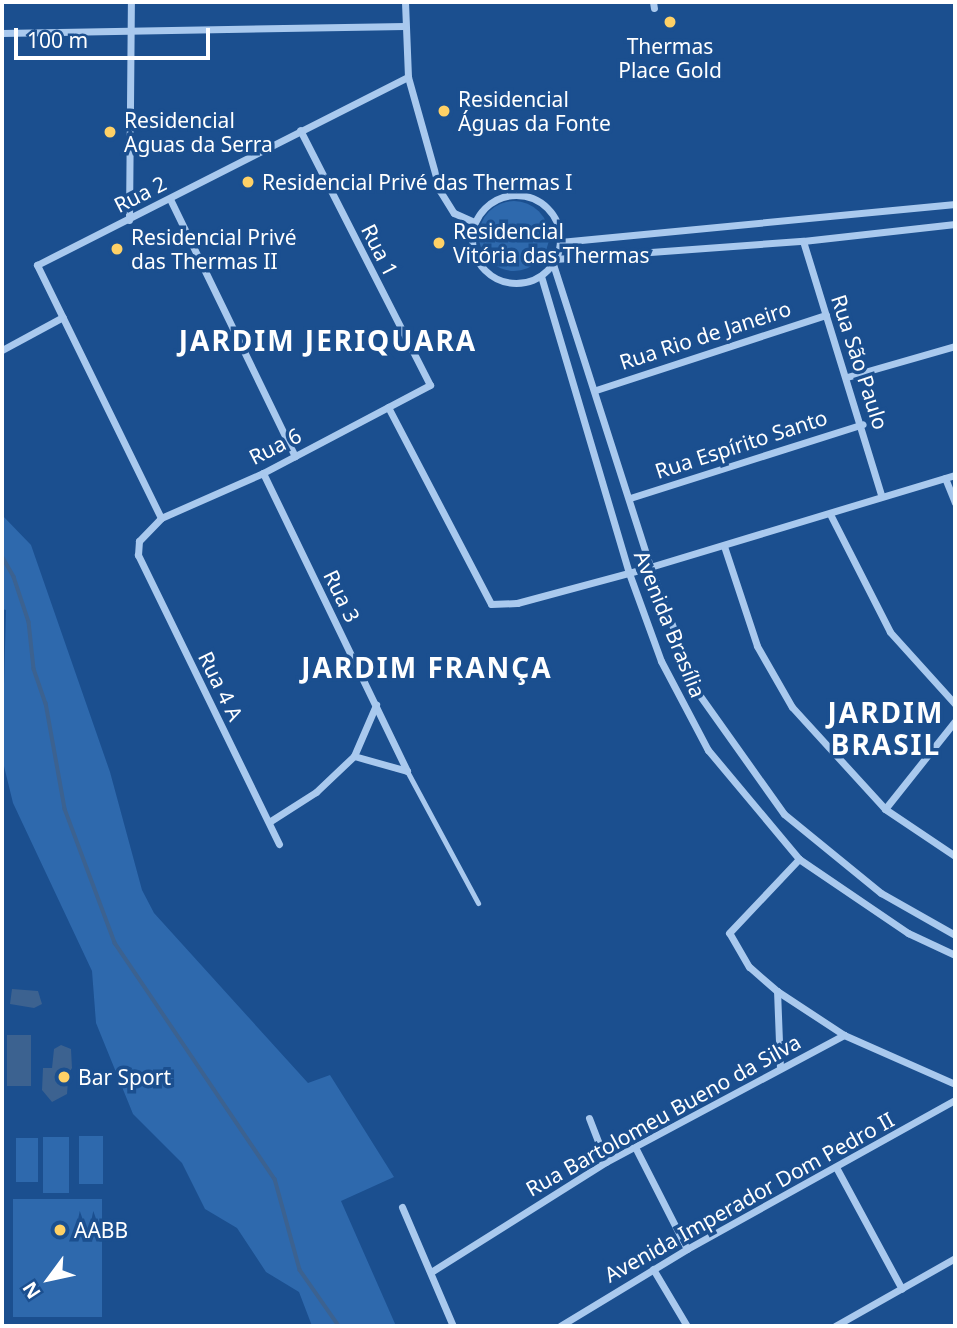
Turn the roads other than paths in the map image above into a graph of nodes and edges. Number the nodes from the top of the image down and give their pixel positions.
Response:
1 (131, 2) edge
2 (405, 2) edge
3 (405, 26) junction
4 (131, 31) junction
5 (2, 33) edge
6 (408, 77) junction
7 (300, 130) junction
8 (170, 199) junction
9 (955, 204) edge
10 (129, 220) junction
11 (474, 222) junction
12 (955, 224) edge
13 (803, 241) junction
14 (560, 242) junction
15 (554, 261) junction
16 (541, 276) junction
17 (826, 314) junction
18 (63, 317) junction
19 (955, 345) edge
20 (2, 350) edge
21 (847, 377) junction
22 (430, 385) joint
23 (596, 390) junction
24 (388, 407) junction
25 (863, 424) junction
26 (295, 456) junction
27 (263, 473) junction
28 (955, 475) edge
29 (945, 478) junction
30 (881, 495) junction
31 (631, 498) junction
32 (955, 503) edge
33 (830, 513) junction
34 (161, 518) junction
35 (139, 541) joint
36 (724, 547) junction
37 (650, 567) junction
38 (629, 573) junction
39 (955, 704) edge
40 (376, 705) junction
41 (955, 721) edge
42 (354, 756) junction
43 (407, 771) junction
44 (885, 809) junction
45 (269, 822) junction
46 (279, 844) dead end
47 (955, 856) edge
48 (799, 859) junction
49 (478, 903) dead end
50 (955, 935) edge
51 (955, 955) edge
52 (777, 990) junction
53 (844, 1035) junction
54 (780, 1068) junction
55 (955, 1084) edge
56 (955, 1100) edge
57 (589, 1118) dead end
58 (635, 1147) junction
59 (606, 1162) junction
60 (837, 1169) junction
61 (402, 1207) dead end
62 (687, 1248) junction
63 (953, 1259) edge
64 (955, 1268) edge
65 (653, 1269) junction
66 (431, 1272) junction
67 (902, 1289) junction
68 (453, 1326) edge
69 (560, 1326) edge
70 (687, 1326) edge
71 (835, 1326) edge

1 - 4 street
2 - 3 street
3 - 4 street
3 - 6 street
4 - 5 street
4 - 10 street
6 - 7 street, Rua 2
6 - 11 street
7 - 8 street, Rua 2
7 - 22 street, Rua 1
8 - 10 street, Rua 2
8 - 26 street
9 - 14 street
10 - 18 street, Rua 2
11 - 14 street
11 - 16 street
12 - 13 street
13 - 15 street
13 - 17 street, Rua São Paulo
14 - 15 street
15 - 16 street
15 - 23 street, Avenida Brasília
16 - 38 street, Avenida Brasília
17 - 21 street, Rua São Paulo
17 - 23 street, Rua Rio de Janeiro
18 - 20 street
18 - 34 street
19 - 21 street
21 - 25 street, Rua São Paulo
22 - 24 street, Rua 6
23 - 31 street, Avenida Brasília
24 - 26 street, Rua 6
24 - 38 street
25 - 30 street, Rua São Paulo
25 - 31 street, Rua Espírito Santo
26 - 27 street, Rua 6
27 - 34 street, Rua 6
27 - 40 street, Rua 3
28 - 29 street
29 - 30 street
29 - 32 street
30 - 33 street
31 - 37 street, Avenida Brasília
33 - 36 street
33 - 39 street
34 - 35 street, Rua 6
35 - 45 street, Rua 4 A
36 - 37 street
36 - 44 street
37 - 38 street
37 - 50 street, Avenida Brasília
38 - 48 street, Avenida Brasília
40 - 42 street
40 - 43 street, Rua 3
41 - 44 street
42 - 43 street
42 - 45 street
43 - 49 lane
44 - 47 street
45 - 46 street, Rua 4 A
48 - 51 street, Avenida Brasília
48 - 52 street
52 - 53 street
52 - 54 street
53 - 54 street, Rua Bartolomeu Bueno da Silva
53 - 55 street
54 - 58 street, Rua Bartolomeu Bueno da Silva
56 - 60 street, Avenida Imperador Dom Pedro II
57 - 59 street
58 - 59 street, Rua Bartolomeu Bueno da Silva
58 - 62 street
59 - 66 street, Rua Bartolomeu Bueno da Silva
60 - 62 street, Avenida Imperador Dom Pedro II
60 - 67 street
61 - 66 street
62 - 65 street, Avenida Imperador Dom Pedro II
63 - 64 street
63 - 67 street
65 - 69 street, Avenida Imperador Dom Pedro II
65 - 70 street
66 - 68 street
67 - 71 street

